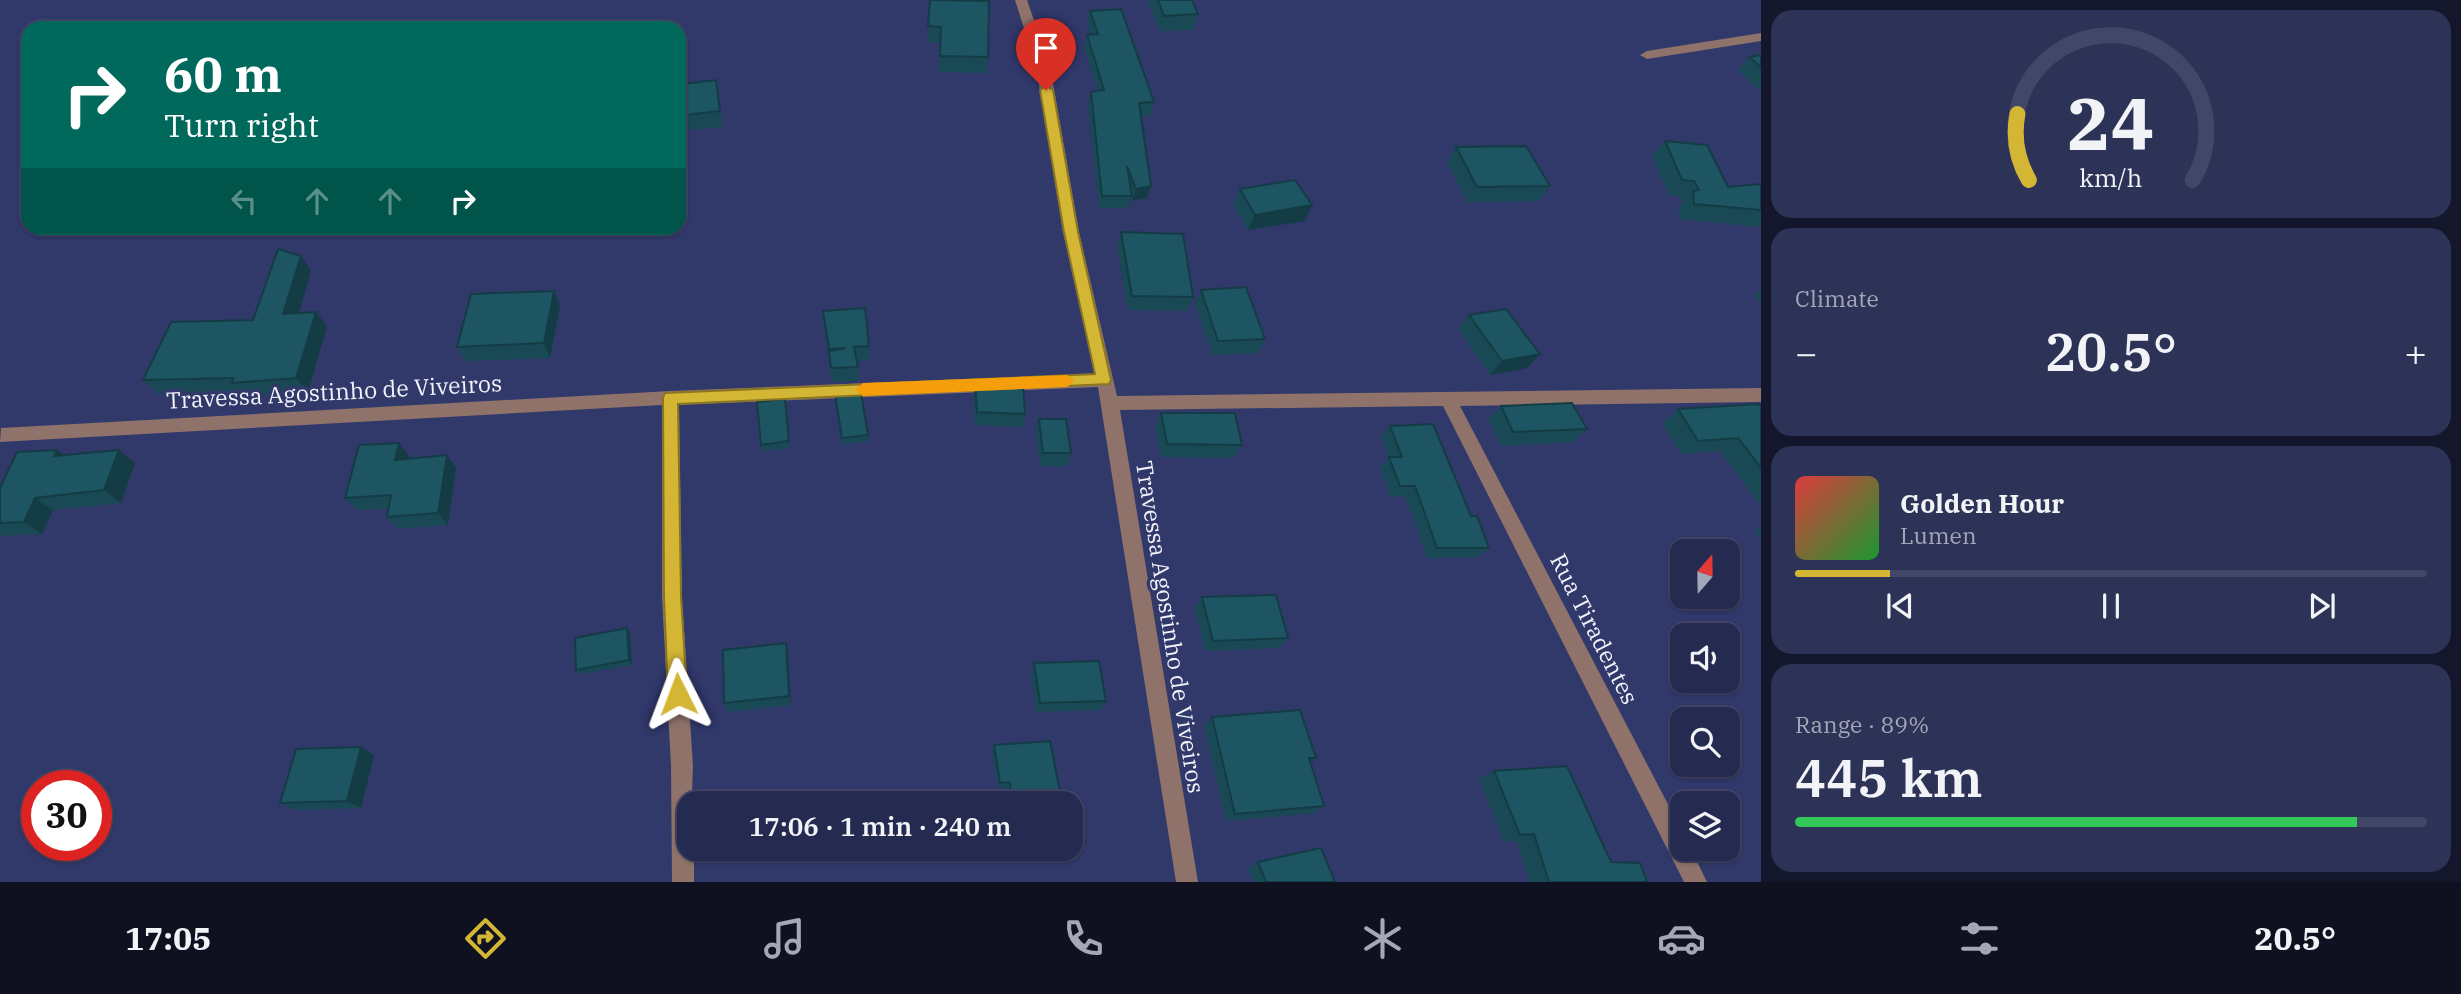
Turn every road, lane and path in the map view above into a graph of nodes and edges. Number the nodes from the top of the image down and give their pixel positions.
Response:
1 (1021, 0) edge
2 (1761, 37) edge
3 (1647, 55) dead end
4 (1104, 380) junction
5 (1761, 395) edge
6 (670, 398) junction
7 (1448, 398) junction
8 (1110, 403) junction
9 (1, 435) edge
10 (683, 882) edge
11 (1186, 882) edge
12 (1696, 882) edge

1 - 4 street, Travessa Agostinho de Viveiros
2 - 3 street
4 - 6 street, Travessa Agostinho de Viveiros
4 - 8 street, Travessa Agostinho de Viveiros
5 - 7 street
6 - 9 street, Travessa Agostinho de Viveiros
6 - 10 street
7 - 8 street
7 - 12 street, Rua Tiradentes
8 - 11 street, Travessa Agostinho de Viveiros

